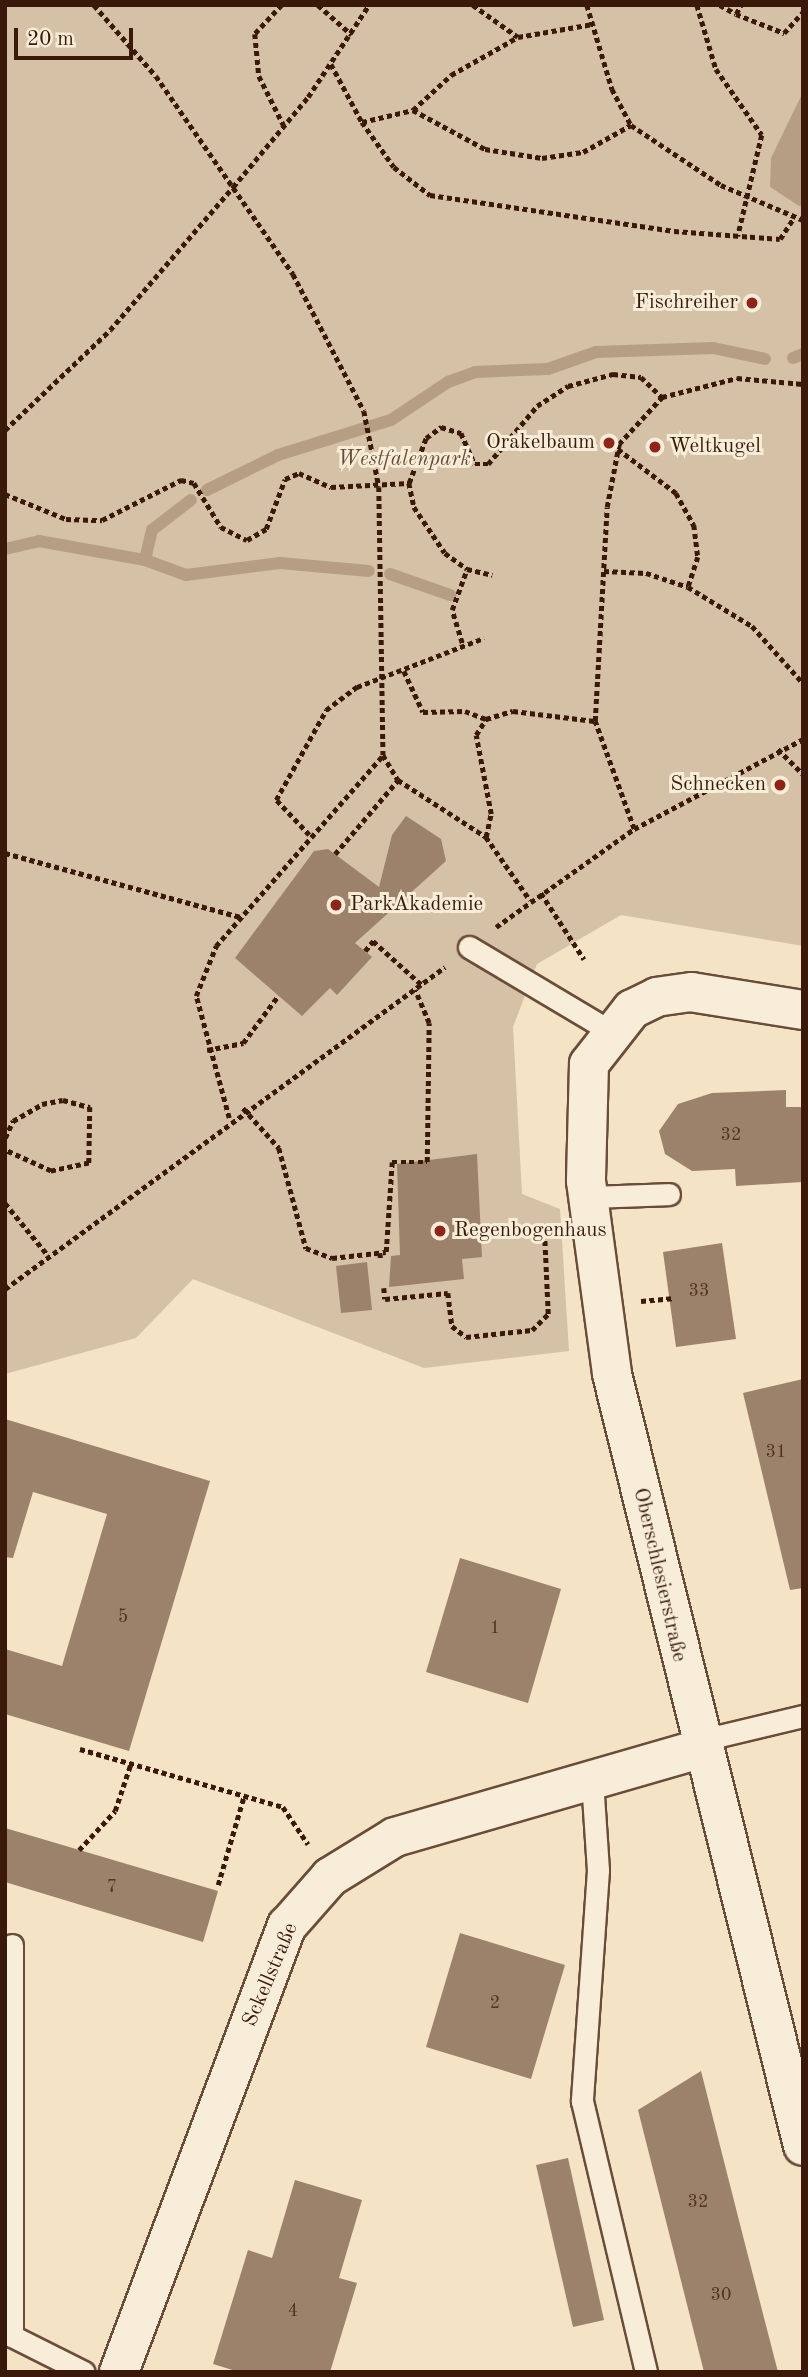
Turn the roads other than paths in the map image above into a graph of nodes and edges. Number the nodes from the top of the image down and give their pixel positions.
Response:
1 (469, 947) road end
2 (803, 1010) edge
3 (621, 1020) junction
4 (669, 1194) dead end
5 (588, 1197) junction
6 (803, 1716) edge
7 (699, 1745) junction
8 (592, 1780) junction
9 (12, 1945) dead end
10 (9, 2091) edge
11 (803, 2146) edge
12 (9, 2294) edge
13 (85, 2372) edge
14 (119, 2372) edge
15 (646, 2372) edge

1 - 3 lane
2 - 3 street
3 - 5 street, Oberschlesierstraße
4 - 5 lane
5 - 7 street, Oberschlesierstraße
6 - 7 lane
7 - 8 street, Sckellstraße
7 - 11 street, Oberschlesierstraße
8 - 14 street, Sckellstraße
8 - 15 lane
9 - 10 lane
10 - 12 lane
12 - 13 lane

